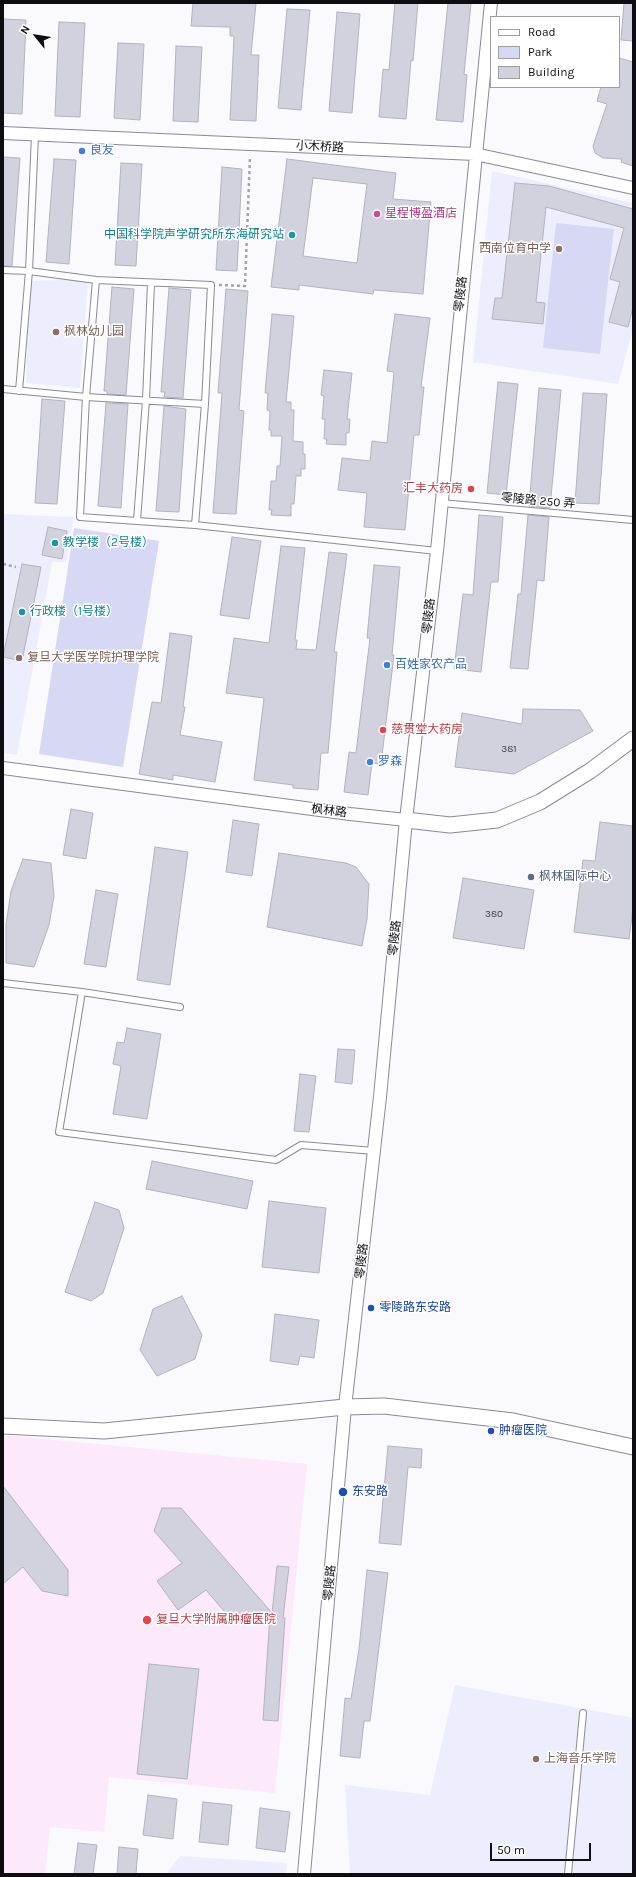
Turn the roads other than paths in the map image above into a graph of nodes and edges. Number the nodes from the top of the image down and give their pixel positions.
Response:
1 (491, 3) edge
2 (3, 133) edge
3 (35, 135) junction
4 (475, 154) junction
5 (633, 188) edge
6 (3, 270) edge
7 (29, 271) junction
8 (96, 280) junction
9 (150, 283) junction
10 (3, 389) edge
11 (19, 391) junction
12 (86, 397) junction
13 (146, 400) junction
14 (205, 404) junction
15 (441, 503) junction
16 (633, 520) edge
17 (137, 521) junction
18 (195, 525) junction
19 (437, 551) junction
20 (633, 739) edge
21 (3, 768) edge
22 (406, 820) junction
23 (3, 983) edge
24 (82, 992) junction
25 (180, 1007) dead end
26 (374, 1151) junction
27 (345, 1407) junction
28 (3, 1426) edge
29 (633, 1447) edge
30 (583, 1713) dead end
31 (304, 1874) edge
32 (568, 1874) edge

1 - 4 street, 零陵路
2 - 3 street, 小木桥路
3 - 4 street, 小木桥路
3 - 7 lane
4 - 5 street, 小木桥路
4 - 15 street, 零陵路
6 - 7 lane
7 - 8 lane
7 - 11 lane
8 - 9 lane
8 - 12 lane
9 - 13 lane
9 - 14 lane
10 - 11 lane
11 - 12 lane
12 - 13 lane
12 - 17 lane
13 - 14 lane
13 - 17 lane
14 - 18 lane
15 - 16 lane, 零陵路 250 弄
15 - 19 street, 零陵路
17 - 18 lane
18 - 19 lane
19 - 22 street, 零陵路
20 - 22 street, 枫林路
21 - 22 street, 枫林路
22 - 26 street, 零陵路
23 - 24 lane
24 - 25 lane
24 - 26 lane
26 - 27 street, 零陵路
27 - 28 street
27 - 29 street
27 - 31 street, 零陵路
30 - 32 lane

